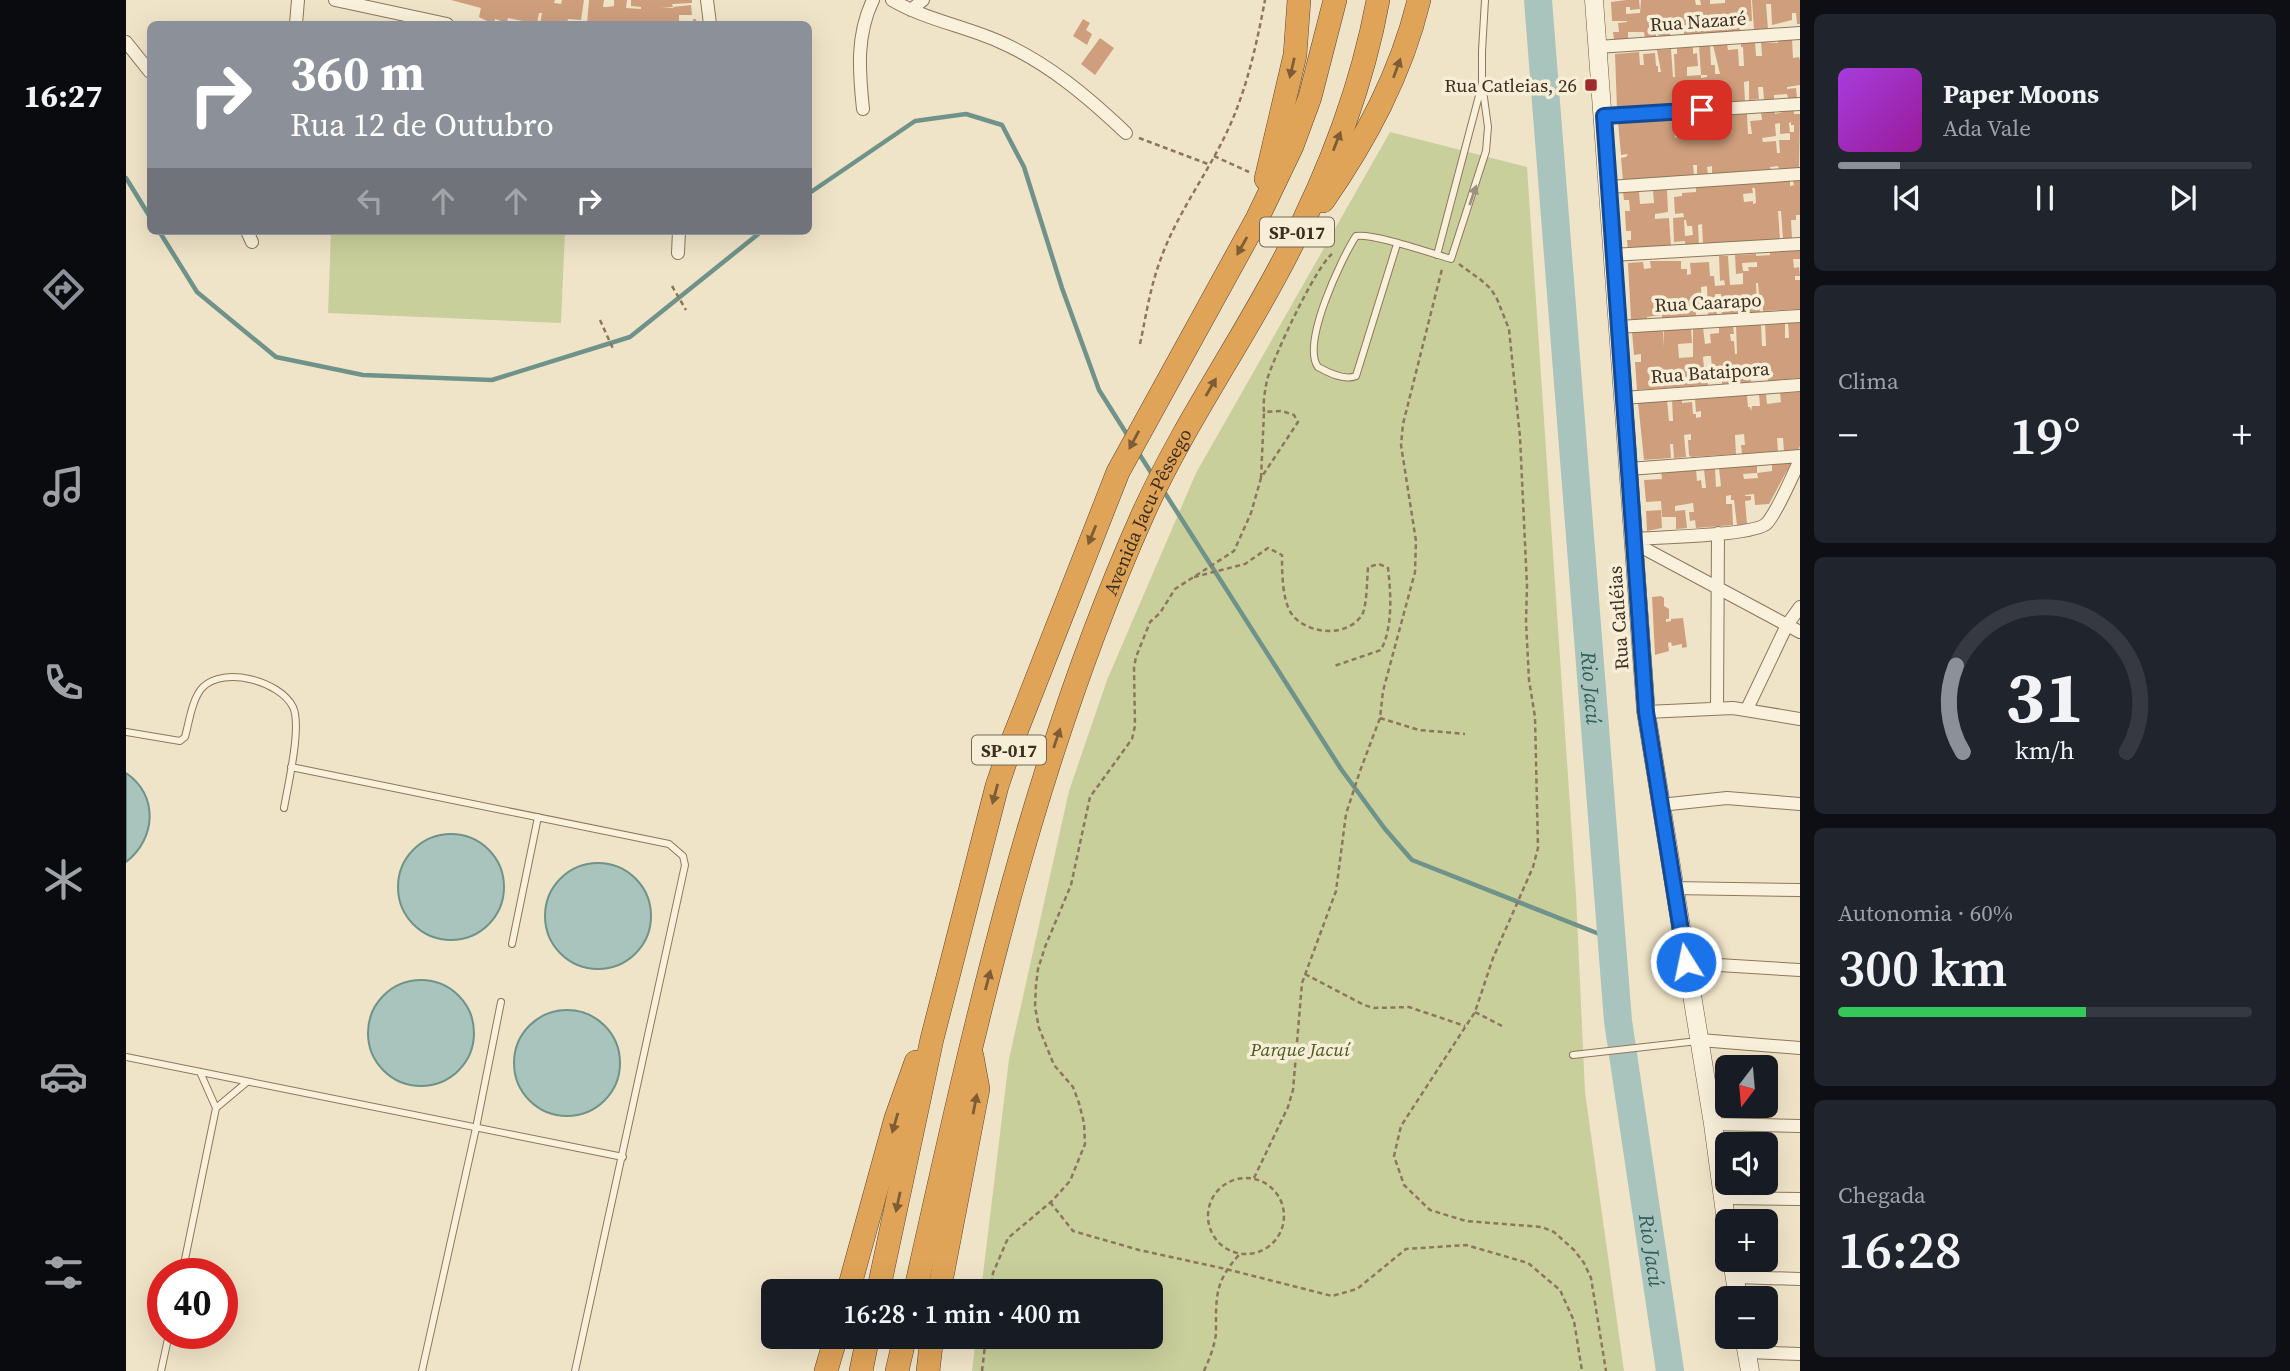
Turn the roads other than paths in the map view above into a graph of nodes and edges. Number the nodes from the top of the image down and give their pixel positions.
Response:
1 (298, 0) edge
2 (335, 0) edge
3 (707, 0) edge
4 (873, 0) edge
5 (892, 0) edge
6 (923, 0) edge
7 (1299, 0) edge
8 (1335, 0) edge
9 (1378, 0) edge
10 (1419, 0) edge
11 (1485, 0) edge
12 (1594, 0) edge
13 (378, 4) edge
14 (911, 9) junction
15 (296, 21) edge
16 (437, 21) edge
17 (710, 21) edge
18 (1800, 33) edge
19 (126, 41) edge
20 (1598, 47) junction
21 (147, 68) edge
22 (1482, 83) junction
23 (1800, 104) edge
24 (863, 108) dead end
25 (1604, 116) junction
26 (1126, 133) road end
27 (1800, 174) edge
28 (1609, 187) junction
29 (1256, 219) junction
30 (679, 235) edge
31 (1397, 244) junction
32 (1800, 244) edge
33 (677, 253) dead end
34 (1288, 253) junction
35 (1437, 255) junction
36 (1612, 256) junction
37 (1800, 316) edge
38 (1618, 327) junction
39 (1800, 385) edge
40 (1623, 398) junction
41 (1800, 458) edge
42 (1629, 468) junction
43 (1718, 533) junction
44 (1634, 541) junction
45 (1717, 586) junction
46 (1800, 607) edge
47 (1787, 625) junction
48 (1800, 632) edge
49 (1717, 708) junction
50 (1747, 709) junction
51 (1646, 712) junction
52 (1800, 719) edge
53 (126, 732) edge
54 (292, 767) junction
55 (1800, 804) edge
56 (1660, 805) junction
57 (284, 808) dead end
58 (538, 817) junction
59 (1673, 888) junction
60 (1800, 890) edge
61 (512, 944) dead end
62 (1686, 962) junction
63 (1800, 970) edge
64 (501, 1002) dead end
65 (932, 1039) junction
66 (1700, 1040) junction
67 (970, 1046) junction
68 (1800, 1048) edge
69 (1576, 1054) dead end
70 (126, 1057) edge
71 (200, 1072) junction
72 (247, 1082) junction
73 (216, 1108) junction
74 (1713, 1124) junction
75 (1800, 1126) edge
76 (476, 1128) junction
77 (623, 1157) junction
78 (1723, 1198) junction
79 (1800, 1199) edge
80 (1724, 1209) edge
81 (185, 1258) edge
82 (1757, 1272) edge
83 (852, 1279) edge
84 (881, 1279) edge
85 (918, 1279) edge
86 (941, 1279) edge
87 (1800, 1279) edge
88 (166, 1349) edge
89 (832, 1349) edge
90 (866, 1349) edge
91 (902, 1349) edge
92 (931, 1349) edge
93 (1746, 1349) edge
94 (1769, 1349) edge
95 (1800, 1354) edge
96 (161, 1371) edge
97 (422, 1371) edge
98 (575, 1371) edge
99 (826, 1371) edge
100 (861, 1371) edge
101 (897, 1371) edge
102 (928, 1371) edge
103 (1750, 1371) edge

1 - 15 street
2 - 13 street
3 - 17 street
4 - 24 street
5 - 14 street
6 - 14 street
7 -> 29 highway
8 - 29 highway, Avenida Jacu-Pêssego / SP-017
34 -> 9 highway, Avenida Jacu-Pêssego / SP-017
34 -> 10 highway
11 - 22 lane
12 - 20 street, Rua Catléias
13 - 16 street
14 - 26 street
18 - 20 street, Rua Nazaré
19 - 21 street
20 - 25 street, Rua Catléias
22 - 35 lane
35 -> 22 lane
23 - 25 street
25 - 28 street, Rua Catléias
27 - 28 street
28 - 36 street, Rua Catléias
29 -> 65 highway, Avenida Jacu-Pêssego / SP-017
30 - 33 street
31 - 31 lane
31 - 35 lane
32 - 36 street
67 -> 34 highway, Avenida Jacu-Pêssego / SP-017
36 - 38 street, Rua Catléias
37 - 38 street, Rua Caarapo
38 - 40 street, Rua Catléias
39 - 40 street, Rua Bataipora
40 - 42 street, Rua Catléias
41 - 42 street
41 - 43 street
42 - 44 street, Rua Catléias
43 - 44 street
43 - 45 street
44 - 45 street
44 - 51 street, Rua Catléias
45 - 47 street
45 - 49 street
46 - 47 street
47 - 48 street
47 - 50 street
49 - 50 street
49 - 51 street
50 - 52 street
51 - 56 street, Rua Catléias
53 - 54 lane
54 - 57 lane
54 - 58 lane
55 - 56 street
56 - 59 street, Rua Catléias
58 - 61 lane
58 - 77 lane
59 - 60 street
59 - 62 street, Rua Catléias
62 - 63 street
62 - 66 street, Rua Catléias
64 - 76 lane
65 -> 83 highway
65 -> 84 highway, Avenida Jacu-Pêssego
66 - 68 street
66 - 69 lane
66 - 74 street, Rua Catléias
67 - 85 highway, Avenida Jacu-Pêssego
86 -> 67 highway
70 - 71 lane
71 - 72 lane
71 - 73 lane
72 - 73 lane
72 - 76 lane
73 - 81 lane
74 - 75 street
74 - 78 street, Rua Catléias
76 - 77 lane
76 - 97 lane
77 - 98 lane
78 - 79 street
78 - 80 street, Rua Catléias
82 - 87 street
88 - 96 lane
89 - 99 highway
90 - 100 highway
91 - 101 highway
92 - 102 highway
93 - 103 street
94 - 95 street

